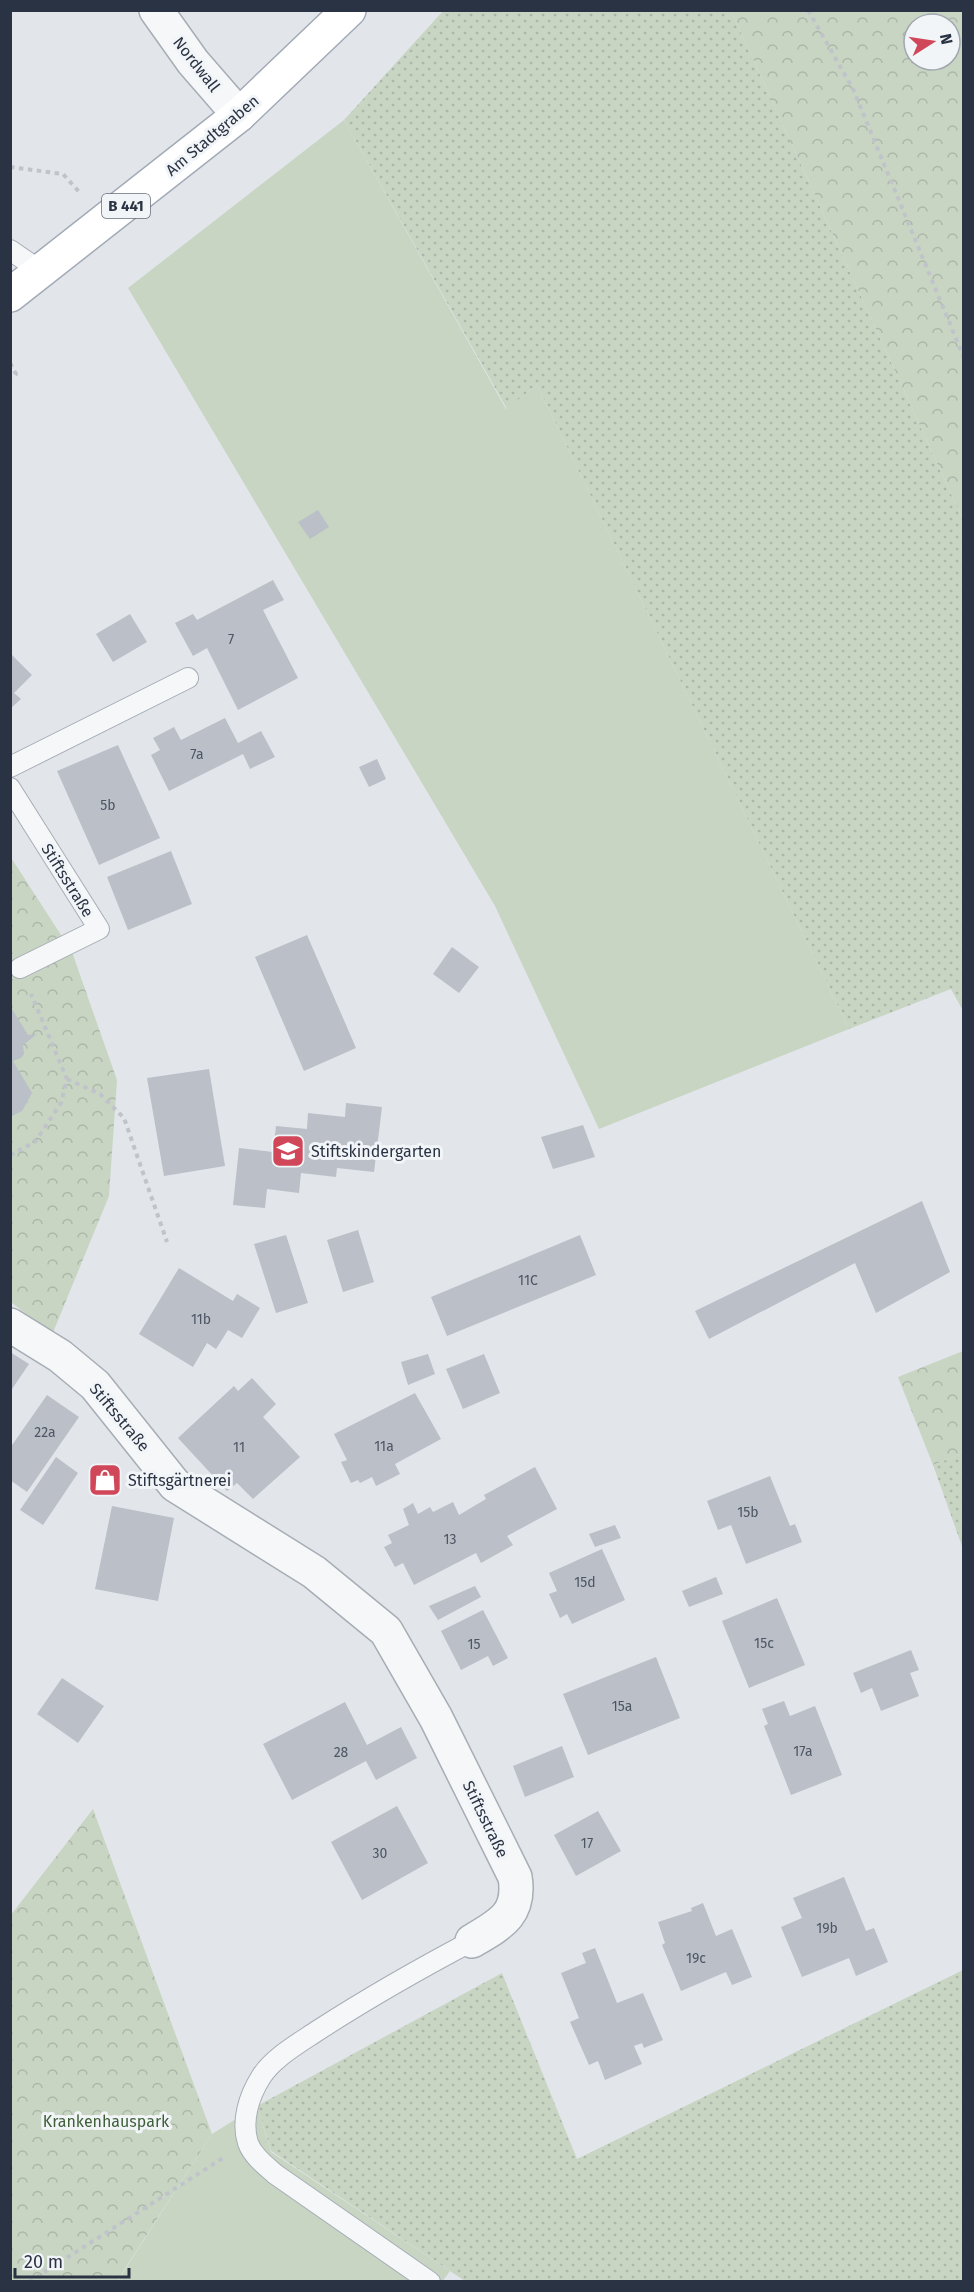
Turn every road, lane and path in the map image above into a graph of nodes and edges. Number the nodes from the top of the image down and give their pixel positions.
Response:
1 (156, 10) edge
2 (350, 10) edge
3 (808, 10) edge
4 (239, 115) junction
5 (10, 167) edge
6 (63, 174) dead end
7 (10, 250) edge
8 (42, 272) junction
9 (10, 295) edge
10 (963, 358) edge
11 (10, 363) edge
12 (10, 378) edge
13 (188, 678) dead end
14 (10, 767) edge
15 (10, 788) edge
16 (20, 968) joint
17 (67, 1079) junction
18 (10, 1155) edge
19 (167, 1242) dead end
20 (10, 1325) edge
21 (472, 1941) joint
22 (248, 2142) junction
23 (29, 2282) edge
24 (430, 2282) edge

1 - 4 street, Nordwall
2 - 4 main road, Am Stadtgraben / B 441
3 - 10 path
4 - 8 main road, Am Stadtgraben / B 441
5 - 6 path
7 - 8 lane
8 - 9 main road, Am Stadtgraben / B 441
11 - 12 path
13 - 14 lane
15 - 16 lane, Stiftsstraße
16 - 17 path
17 - 18 path
17 - 19 path
20 - 21 street, Stiftsstraße
21 - 22 lane, Stiftsstraße
22 - 23 path
22 - 24 lane

